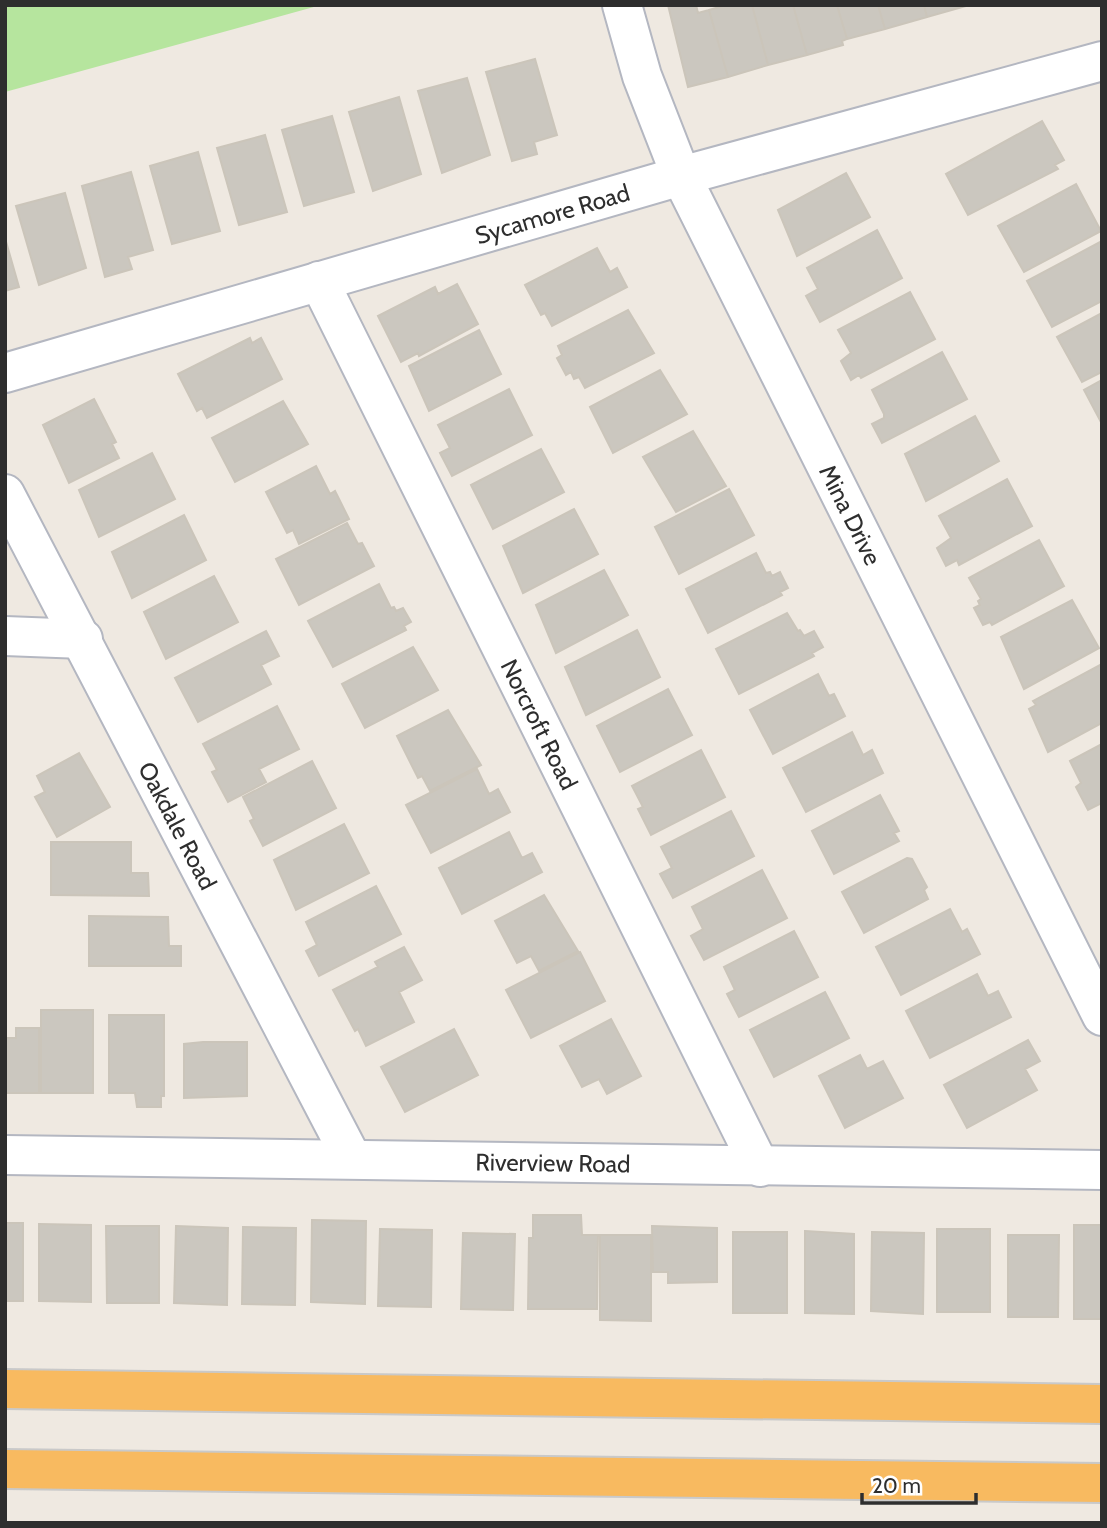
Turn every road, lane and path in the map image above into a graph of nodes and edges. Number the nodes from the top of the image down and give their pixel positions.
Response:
1 (622, 5) edge
2 (1098, 69) edge
3 (681, 176) junction
4 (319, 281) junction
5 (5, 373) edge
6 (5, 494) edge
7 (5, 636) edge
8 (83, 639) junction
9 (1102, 1016) edge
10 (5, 1155) edge
11 (352, 1159) junction
12 (760, 1167) junction
13 (1102, 1170) edge
14 (5, 1389) edge
15 (1102, 1404) edge
16 (5, 1469) edge
17 (1102, 1483) edge

1 - 3 street, Mina Drive
2 - 3 street, Sycamore Road
3 - 4 street, Sycamore Road
3 - 9 street, Mina Drive
4 - 5 street, Sycamore Road
4 - 12 street, Norcroft Road
6 - 8 street, Oakdale Road
7 - 8 street
8 - 11 street, Oakdale Road
10 - 11 street, Riverview Road
11 - 12 street, Riverview Road
12 - 13 street, Riverview Road
14 - 15 highway
16 - 17 highway

